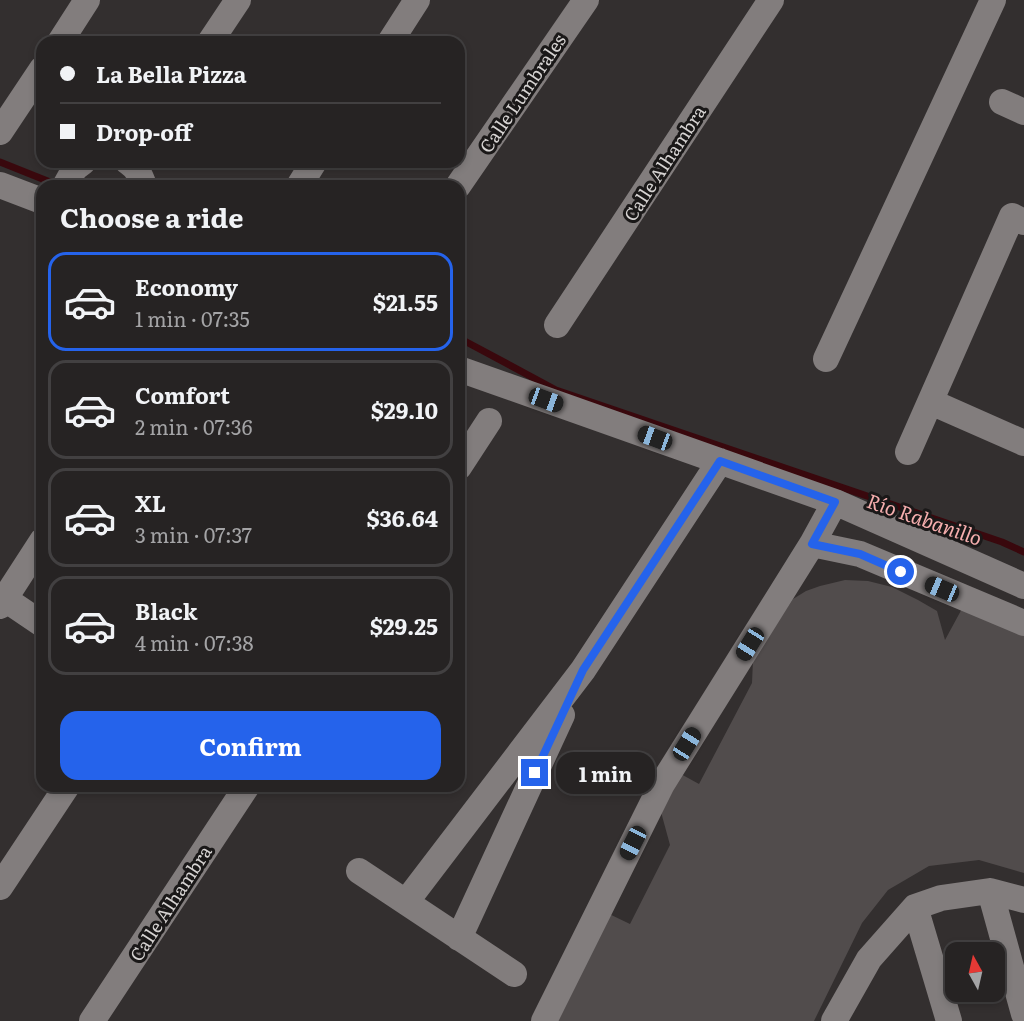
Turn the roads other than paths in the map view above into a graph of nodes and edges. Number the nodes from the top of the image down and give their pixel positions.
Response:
1 (87, 0) edge
2 (238, 0) edge
3 (417, 0) edge
4 (586, 0) edge
5 (771, 0) edge
6 (993, 0) edge
7 (64, 36) edge
8 (214, 36) edge
9 (394, 36) edge
10 (36, 78) edge
11 (0, 132) edge
12 (462, 180) edge
13 (0, 185) edge
14 (36, 199) edge
15 (1024, 222) edge
16 (557, 325) dead end
17 (826, 359) dead end
18 (465, 371) edge
19 (931, 402) junction
20 (489, 421) dead end
21 (1024, 443) edge
22 (908, 452) dead end
23 (465, 457) edge
24 (720, 461) junction
25 (835, 502) junction
26 (812, 544) junction
27 (36, 550) edge
28 (1024, 586) edge
29 (3, 602) edge
30 (36, 621) edge
31 (1024, 623) edge
32 (583, 670) junction
33 (63, 792) edge
34 (243, 792) edge
35 (359, 871) dead end
36 (0, 887) edge
37 (990, 891) junction
38 (1024, 900) edge
39 (406, 902) junction
40 (915, 907) junction
41 (459, 938) junction
42 (514, 974) dead end
43 (1024, 1014) edge
44 (92, 1021) edge
45 (544, 1021) edge
46 (834, 1021) edge
47 (949, 1021) edge

1 - 7 street
2 - 8 street
3 - 9 street
4 - 12 street, Calle Lumbrales
5 - 16 street, Calle Alhambra
6 - 17 street
10 - 11 street
13 - 14 street
15 - 19 street
18 - 24 street
19 - 21 street
19 - 22 street
20 - 23 street
24 - 25 street
24 - 32 street
25 - 26 street
25 - 28 street
26 - 31 street
26 - 45 street
27 - 29 street
29 - 30 street
32 - 39 street
32 - 41 street
33 - 36 street
34 - 44 street, Calle Alhambra
35 - 39 street
37 - 38 street
37 - 40 street
37 - 43 street
39 - 41 street
40 - 46 street
40 - 47 street
41 - 42 street

